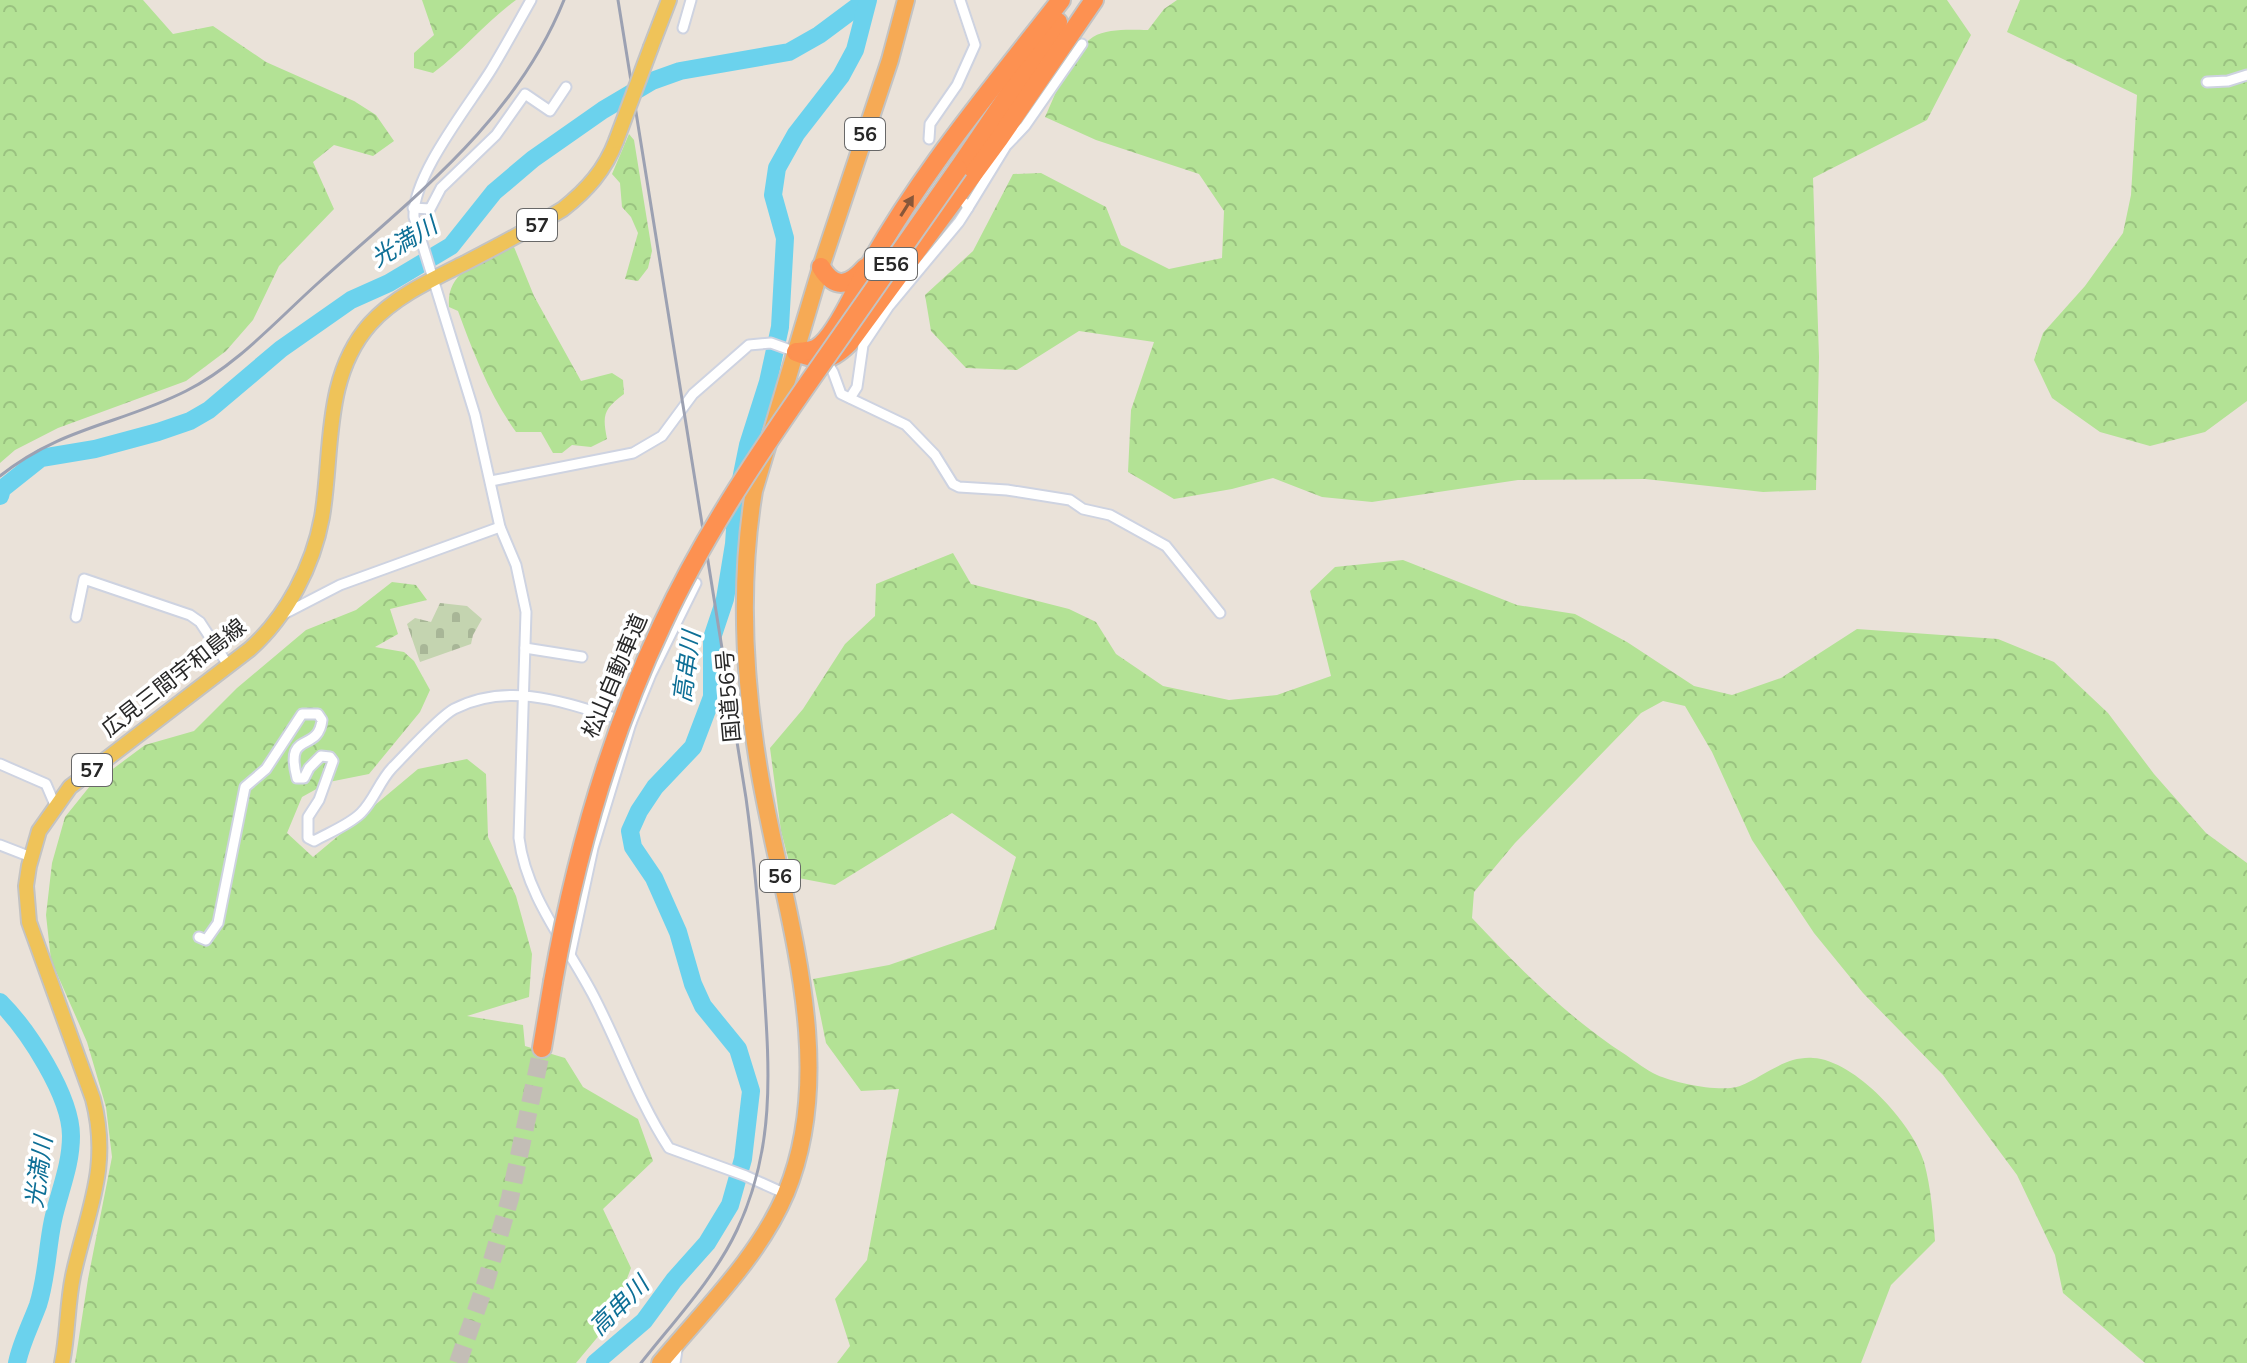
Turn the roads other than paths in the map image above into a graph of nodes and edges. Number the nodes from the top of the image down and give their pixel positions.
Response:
1 (531, 0) edge
2 (669, 0) edge
3 (691, 0) edge
4 (906, 0) edge
5 (960, 0) edge
6 (1061, 0) edge
7 (1073, 0) edge
8 (1094, 0) edge
9 (683, 28) dead end
10 (1082, 44) dead end
11 (2247, 75) edge
12 (2207, 82) dead end
13 (566, 87) dead end
14 (929, 139) dead end
15 (413, 208) junction
16 (872, 259) junction
17 (821, 267) junction
18 (431, 273) junction
19 (790, 350) junction
20 (823, 356) junction
21 (850, 398) junction
22 (491, 481) junction
23 (500, 527) junction
24 (696, 583) dead end
25 (1220, 613) dead end
26 (279, 616) junction
27 (76, 617) dead end
28 (525, 648) junction
29 (582, 657) dead end
30 (228, 665) junction
31 (524, 694) junction
32 (631, 723) junction
33 (0, 764) edge
34 (55, 805) junction
35 (0, 845) edge
36 (31, 857) junction
37 (199, 937) dead end
38 (570, 956) junction
39 (542, 1048) tunnel mouth
40 (786, 1194) junction
41 (678, 1341) junction
42 (62, 1363) edge
43 (660, 1363) edge
44 (675, 1363) edge

1 - 15 street
2 - 18 main road, 広見三間宇和島線 / 57, bridge
3 - 9 street
4 - 17 highway, 国道56号 / 56
5 - 14 street
16 -> 6 highway
7 - 20 highway, E56, bridge
8 - 20 highway
10 - 21 street
11 - 12 street
13 - 15 street
15 - 18 street
16 - 17 highway
16 - 20 highway
17 - 19 highway, 国道56号 / 56
18 - 22 street
18 - 26 main road, 広見三間宇和島線 / 57
19 - 20 highway
19 - 22 street
19 - 40 highway, 国道56号 / 56
20 - 21 street
20 - 39 highway, 松山自動車道 / E56, bridge
21 - 25 street
22 - 23 street
23 - 26 street
23 - 28 street
24 - 32 street
26 - 30 main road, 広見三間宇和島線 / 57
27 - 30 street
28 - 29 street
28 - 31 street
30 - 34 main road, 広見三間宇和島線 / 57
31 - 32 street
31 - 37 street
31 - 38 street
32 - 38 street
33 - 34 street
34 - 36 main road, 広見三間宇和島線 / 57
35 - 36 street
36 - 42 main road, 広見三間宇和島線 / 57
38 - 40 street
40 - 41 highway, 国道56号 / 56
41 - 43 highway, 国道56号 / 56
41 - 44 street

